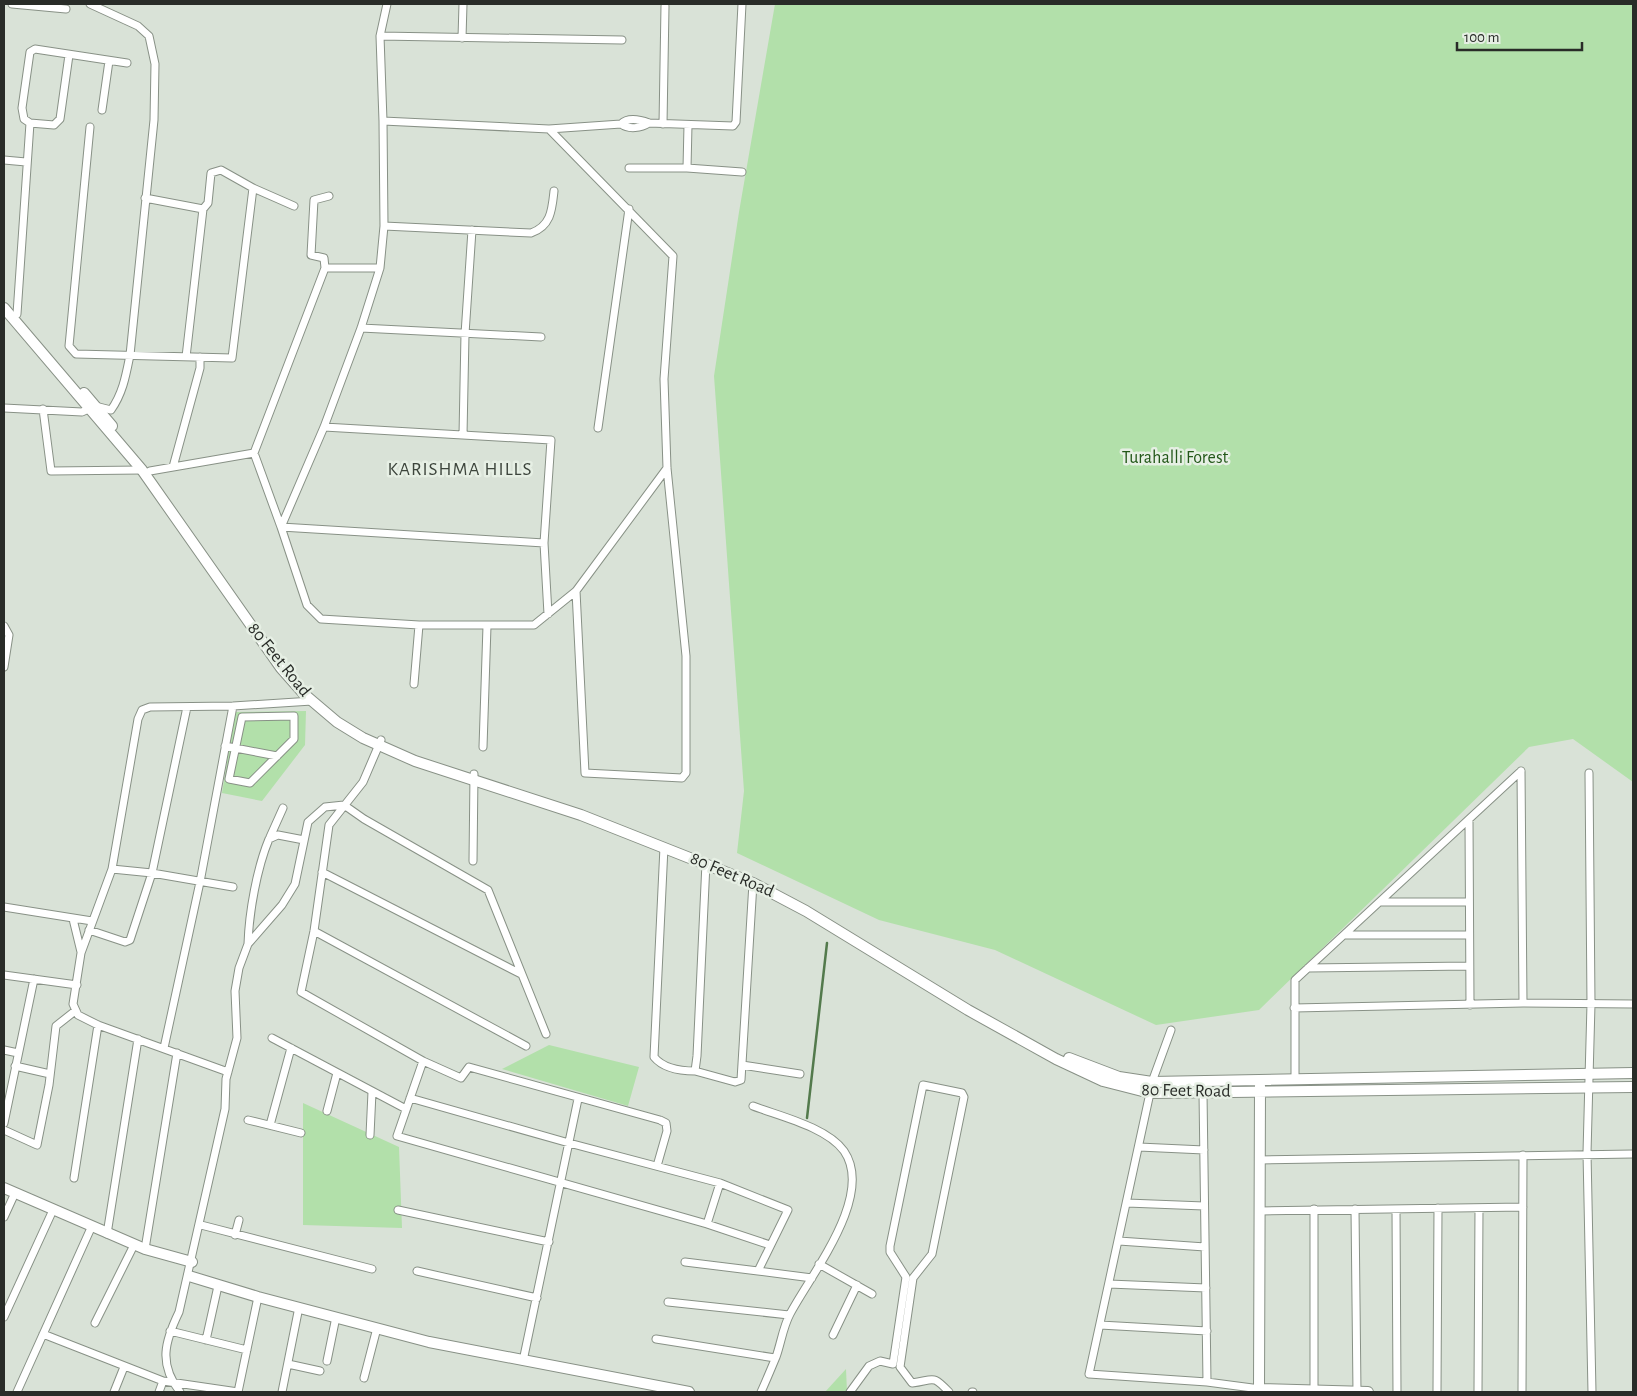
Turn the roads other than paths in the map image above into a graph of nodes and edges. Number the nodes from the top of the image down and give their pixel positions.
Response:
1 (12, 4) edge
2 (90, 4) edge
3 (387, 4) edge
4 (463, 4) edge
5 (742, 4) edge
6 (665, 6) dead end
7 (66, 9) dead end
8 (380, 36) junction
9 (462, 38) junction
10 (622, 40) dead end
11 (70, 54) junction
12 (109, 61) junction
13 (127, 63) dead end
14 (102, 110) dead end
15 (382, 121) junction
16 (30, 123) junction
17 (663, 124) junction
18 (688, 125) junction
19 (90, 127) dead end
20 (549, 129) junction
21 (4, 160) edge
22 (26, 162) junction
23 (629, 168) dead end
24 (686, 168) junction
25 (742, 172) dead end
26 (253, 188) junction
27 (554, 191) dead end
28 (330, 196) dead end
29 (145, 198) junction
30 (294, 206) dead end
31 (203, 209) junction
32 (629, 210) junction
33 (384, 226) junction
34 (472, 230) junction
35 (325, 268) junction
36 (380, 268) junction
37 (4, 300) edge
38 (4, 308) edge
39 (17, 314) junction
40 (361, 328) junction
41 (465, 334) junction
42 (541, 337) dead end
43 (130, 355) junction
44 (186, 357) junction
45 (200, 357) junction
46 (4, 408) edge
47 (92, 408) junction
48 (43, 409) junction
49 (324, 427) junction
50 (598, 428) dead end
51 (463, 435) junction
52 (254, 453) junction
53 (173, 467) junction
54 (667, 468) junction
55 (146, 470) junction
56 (281, 527) junction
57 (544, 544) junction
58 (576, 591) junction
59 (548, 614) junction
60 (419, 625) junction
61 (4, 626) edge
62 (487, 626) junction
63 (4, 667) edge
64 (414, 684) dead end
65 (312, 702) junction
66 (233, 706) junction
67 (187, 707) junction
68 (380, 743) junction
69 (225, 746) junction
70 (483, 747) dead end
71 (236, 748) junction
72 (277, 756) junction
73 (1589, 773) dead end
74 (474, 777) junction
75 (344, 805) junction
76 (283, 808) dead end
77 (1469, 820) junction
78 (270, 837) junction
79 (304, 840) junction
80 (664, 847) junction
81 (473, 861) dead end
82 (706, 863) junction
83 (112, 869) junction
84 (322, 872) junction
85 (152, 873) junction
86 (200, 882) junction
87 (753, 883) junction
88 (233, 887) dead end
89 (1380, 902) junction
90 (1469, 902) junction
91 (4, 907) edge
92 (73, 919) junction
93 (92, 922) junction
94 (89, 930) junction
95 (314, 931) junction
96 (1344, 935) junction
97 (1469, 935) junction
98 (248, 944) junction
99 (81, 953) junction
100 (1469, 966) junction
101 (1308, 968) junction
102 (521, 974) junction
103 (4, 975) edge
104 (34, 979) junction
105 (77, 985) junction
106 (1523, 1004) junction
107 (1591, 1004) junction
108 (1633, 1004) edge
109 (1470, 1005) junction
110 (1294, 1008) junction
111 (75, 1011) junction
112 (98, 1025) junction
113 (1171, 1030) dead end
114 (546, 1034) dead end
115 (1018, 1034) junction
116 (272, 1038) dead end
117 (138, 1039) junction
118 (526, 1046) dead end
119 (164, 1048) junction
120 (291, 1048) junction
121 (4, 1050) edge
122 (18, 1053) junction
123 (177, 1053) junction
124 (423, 1061) junction
125 (742, 1065) junction
126 (15, 1066) junction
127 (228, 1072) junction
128 (695, 1072) junction
129 (337, 1073) junction
130 (1589, 1073) junction
131 (1633, 1073) edge
132 (50, 1074) junction
133 (800, 1074) dead end
134 (1260, 1078) junction
135 (1295, 1078) junction
136 (1152, 1082) junction
137 (1633, 1086) edge
138 (1588, 1088) junction
139 (372, 1092) junction
140 (1260, 1092) junction
141 (1150, 1093) junction
142 (1203, 1093) junction
143 (410, 1098) junction
144 (578, 1099) junction
145 (752, 1106) dead end
146 (406, 1110) junction
147 (327, 1111) dead end
148 (248, 1120) dead end
149 (4, 1123) edge
150 (270, 1125) junction
151 (4, 1130) edge
152 (301, 1133) dead end
153 (370, 1135) dead end
154 (569, 1143) junction
155 (1140, 1147) junction
156 (1204, 1150) junction
157 (1587, 1153) junction
158 (1633, 1154) edge
159 (1523, 1155) junction
160 (1259, 1160) junction
161 (657, 1166) junction
162 (74, 1178) dead end
163 (561, 1183) junction
164 (720, 1183) junction
165 (4, 1188) edge
166 (15, 1193) junction
167 (1127, 1203) junction
168 (1204, 1206) junction
169 (1523, 1207) junction
170 (1438, 1208) junction
171 (1479, 1208) junction
172 (1314, 1209) junction
173 (1355, 1209) junction
174 (1396, 1209) junction
175 (53, 1210) junction
176 (398, 1210) dead end
177 (1261, 1211) junction
178 (4, 1217) edge
179 (240, 1220) dead end
180 (707, 1224) junction
181 (201, 1225) junction
182 (91, 1228) junction
183 (107, 1234) junction
184 (235, 1235) junction
185 (1119, 1241) junction
186 (549, 1242) junction
187 (134, 1245) junction
188 (770, 1245) junction
189 (1205, 1247) junction
190 (145, 1249) junction
191 (192, 1262) junction
192 (685, 1262) dead end
193 (820, 1264) junction
194 (372, 1269) dead end
195 (417, 1271) dead end
196 (758, 1272) junction
197 (188, 1276) junction
198 (812, 1278) junction
199 (1109, 1284) junction
200 (857, 1285) junction
201 (218, 1286) junction
202 (1206, 1288) junction
203 (872, 1294) dead end
204 (258, 1297) junction
205 (537, 1298) junction
206 (907, 1299) junction
207 (668, 1302) dead end
208 (299, 1307) junction
209 (789, 1315) junction
210 (4, 1317) edge
211 (336, 1317) junction
212 (95, 1323) dead end
213 (1100, 1325) junction
214 (376, 1328) junction
215 (170, 1331) junction
216 (1207, 1331) junction
217 (43, 1334) junction
218 (833, 1335) dead end
219 (656, 1339) dead end
220 (206, 1340) junction
221 (247, 1350) junction
222 (775, 1358) junction
223 (327, 1361) dead end
224 (523, 1361) junction
225 (288, 1364) junction
226 (124, 1367) junction
227 (320, 1371) dead end
228 (364, 1378) dead end
229 (163, 1381) junction
230 (172, 1381) junction
231 (1208, 1382) junction
232 (1314, 1390) junction
233 (1260, 1391) edge
234 (17, 1392) edge
235 (114, 1392) edge
236 (159, 1392) edge
237 (180, 1392) edge
238 (238, 1392) edge
239 (282, 1392) edge
240 (689, 1392) edge
241 (761, 1392) edge
242 (850, 1392) edge
243 (949, 1392) edge
244 (1357, 1392) edge
245 (1368, 1392) edge
246 (1397, 1392) edge
247 (1437, 1392) edge
248 (1478, 1392) edge
249 (1522, 1392) edge
250 (1592, 1392) edge

1 - 7 street
2 - 29 street
3 - 8 street
4 - 9 street
5 - 18 street
6 - 17 street
8 - 9 street
8 - 15 street
9 - 10 street
11 - 12 street
11 - 16 street
11 - 16 street
12 - 13 street
12 - 14 street
15 - 20 street
15 - 33 street
16 - 22 street
17 - 18 street
17 - 20 street
18 - 24 street
19 - 43 street
20 - 32 street
21 - 22 street
22 - 39 street
23 - 24 street
24 - 25 street
26 - 30 street
26 - 31 street
26 - 45 street
27 - 34 street
28 - 35 street
29 - 31 street
29 - 43 street
31 - 44 street
32 - 50 street
32 - 54 street
33 - 34 street
33 - 36 street
34 - 41 street
35 - 36 street
35 - 52 street
36 - 40 street
37 - 39 main road, 80 Feet Road
38 - 47 main road, 80 Feet Road
39 - 47 main road, 80 Feet Road
40 - 41 street
40 - 49 street
41 - 42 street
41 - 51 street
43 - 44 street
43 - 47 street
44 - 45 street
45 - 53 street
46 - 48 street
47 - 48 street
47 - 55 main road, 80 Feet Road
48 - 55 street
49 - 51 street
49 - 56 street
51 - 57 street
52 - 53 street
52 - 56 street
53 - 55 street
54 - 58 street
54 - 58 street
55 - 65 main road, 80 Feet Road
55 - 68 main road, 80 Feet Road
56 - 57 street
56 - 60 street
57 - 59 street
58 - 59 street
59 - 62 street
60 - 62 street
60 - 64 street
61 - 63 street
62 - 70 street
65 - 66 street
65 - 68 main road, 80 Feet Road
66 - 67 street
66 - 69 street
67 - 83 street
67 - 85 street
68 - 74 main road, 80 Feet Road
68 - 75 street
69 - 71 street
69 - 86 street
71 - 72 street
71 - 72 street
71 - 72 street
73 - 107 street
74 - 80 main road, 80 Feet Road
74 - 81 street
74 - 115 main road, 80 Feet Road
75 - 79 street
75 - 84 street
75 - 102 street
76 - 78 street
77 - 89 street
77 - 90 street
77 - 106 street
78 - 79 street
78 - 98 street
79 - 98 street
80 - 82 main road, 80 Feet Road
80 - 128 street
82 - 87 main road, 80 Feet Road
82 - 128 street
83 - 85 street
83 - 93 street
84 - 95 street
84 - 102 street
85 - 86 street
85 - 94 street
86 - 88 street
86 - 119 street
87 - 115 main road, 80 Feet Road
87 - 125 street
89 - 90 street
89 - 96 street
90 - 97 street
91 - 92 street
92 - 93 street
92 - 99 street
93 - 94 street
94 - 99 street
95 - 118 street
95 - 124 street
96 - 97 street
96 - 101 street
97 - 100 street
98 - 127 street
99 - 105 street
100 - 101 street
100 - 109 street
101 - 110 street
102 - 114 street
103 - 104 street
104 - 105 street
104 - 122 street
105 - 111 street
106 - 107 street
106 - 109 street
107 - 108 street
107 - 130 street
109 - 110 street
110 - 135 street
111 - 112 street
111 - 132 street
112 - 117 street
112 - 162 street
113 - 136 street
115 - 136 main road, 80 Feet Road
115 - 141 main road, 80 Feet Road
116 - 120 street
117 - 119 street
117 - 183 street
119 - 123 street
120 - 129 street
120 - 150 street
121 - 122 street
122 - 126 street
123 - 127 street
123 - 190 street
124 - 143 street
124 - 144 street
125 - 128 street
125 - 133 street
126 - 132 street
126 - 149 street
127 - 181 street
129 - 139 street
129 - 147 street
130 - 131 main road, 80 Feet Road
130 - 135 main road, 80 Feet Road
130 - 138 street
132 - 151 street
134 - 135 main road, 80 Feet Road
134 - 136 main road, 80 Feet Road
134 - 140 main road
137 - 138 main road, 80 Feet Road
138 - 140 main road, 80 Feet Road
138 - 157 street
139 - 146 street
139 - 153 street
140 - 142 main road, 80 Feet Road
140 - 160 main road
141 - 142 main road, 80 Feet Road
141 - 155 street
142 - 156 street
143 - 146 street
143 - 154 street
144 - 154 street
144 - 161 street
145 - 193 street
146 - 163 street
148 - 150 street
150 - 152 street
154 - 161 street
154 - 163 street
155 - 156 street
155 - 167 street
156 - 168 street
157 - 158 street
157 - 159 street
157 - 250 street
159 - 160 street
159 - 169 street
160 - 177 main road
161 - 164 street
163 - 180 street
163 - 186 street
164 - 180 street
164 - 188 street
165 - 166 main road
166 - 175 main road
166 - 178 street
167 - 168 street
167 - 185 street
168 - 189 street
169 - 171 street
169 - 249 street
170 - 171 street
170 - 174 street
170 - 247 street
171 - 248 street
172 - 173 street
172 - 177 street
172 - 232 street
173 - 174 street
173 - 244 street
174 - 246 street
175 - 182 main road
175 - 210 street
176 - 186 street
177 - 233 main road
179 - 184 street
180 - 188 street
181 - 184 street
181 - 191 street
182 - 183 main road
182 - 217 street
183 - 187 main road
184 - 194 street
185 - 189 street
185 - 199 street
186 - 205 street
187 - 190 main road
187 - 212 street
188 - 196 street
189 - 202 street
190 - 191 main road
191 - 197 street
192 - 196 street
193 - 198 street
193 - 200 street
195 - 205 street
196 - 198 street
197 - 201 main road
197 - 215 street
198 - 209 street
199 - 202 street
199 - 213 street
200 - 203 street
200 - 218 street
201 - 204 main road
201 - 220 street
202 - 216 street
204 - 208 main road
204 - 221 street
205 - 224 street
206 - 206 street
206 - 242 street
206 - 243 street
207 - 209 street
208 - 211 main road
208 - 225 street
209 - 222 street
211 - 214 main road
211 - 223 street
213 - 216 street
213 - 231 street
214 - 224 main road
214 - 228 street
215 - 220 street
215 - 230 street
216 - 231 street
217 - 226 street
217 - 234 street
219 - 222 street
220 - 221 street
221 - 238 street
222 - 241 street
224 - 240 main road
225 - 227 street
225 - 239 street
226 - 229 street
226 - 235 street
229 - 230 street
229 - 236 street
230 - 237 street
230 - 238 street
231 - 233 street
232 - 233 main road
232 - 244 main road
244 - 245 main road

